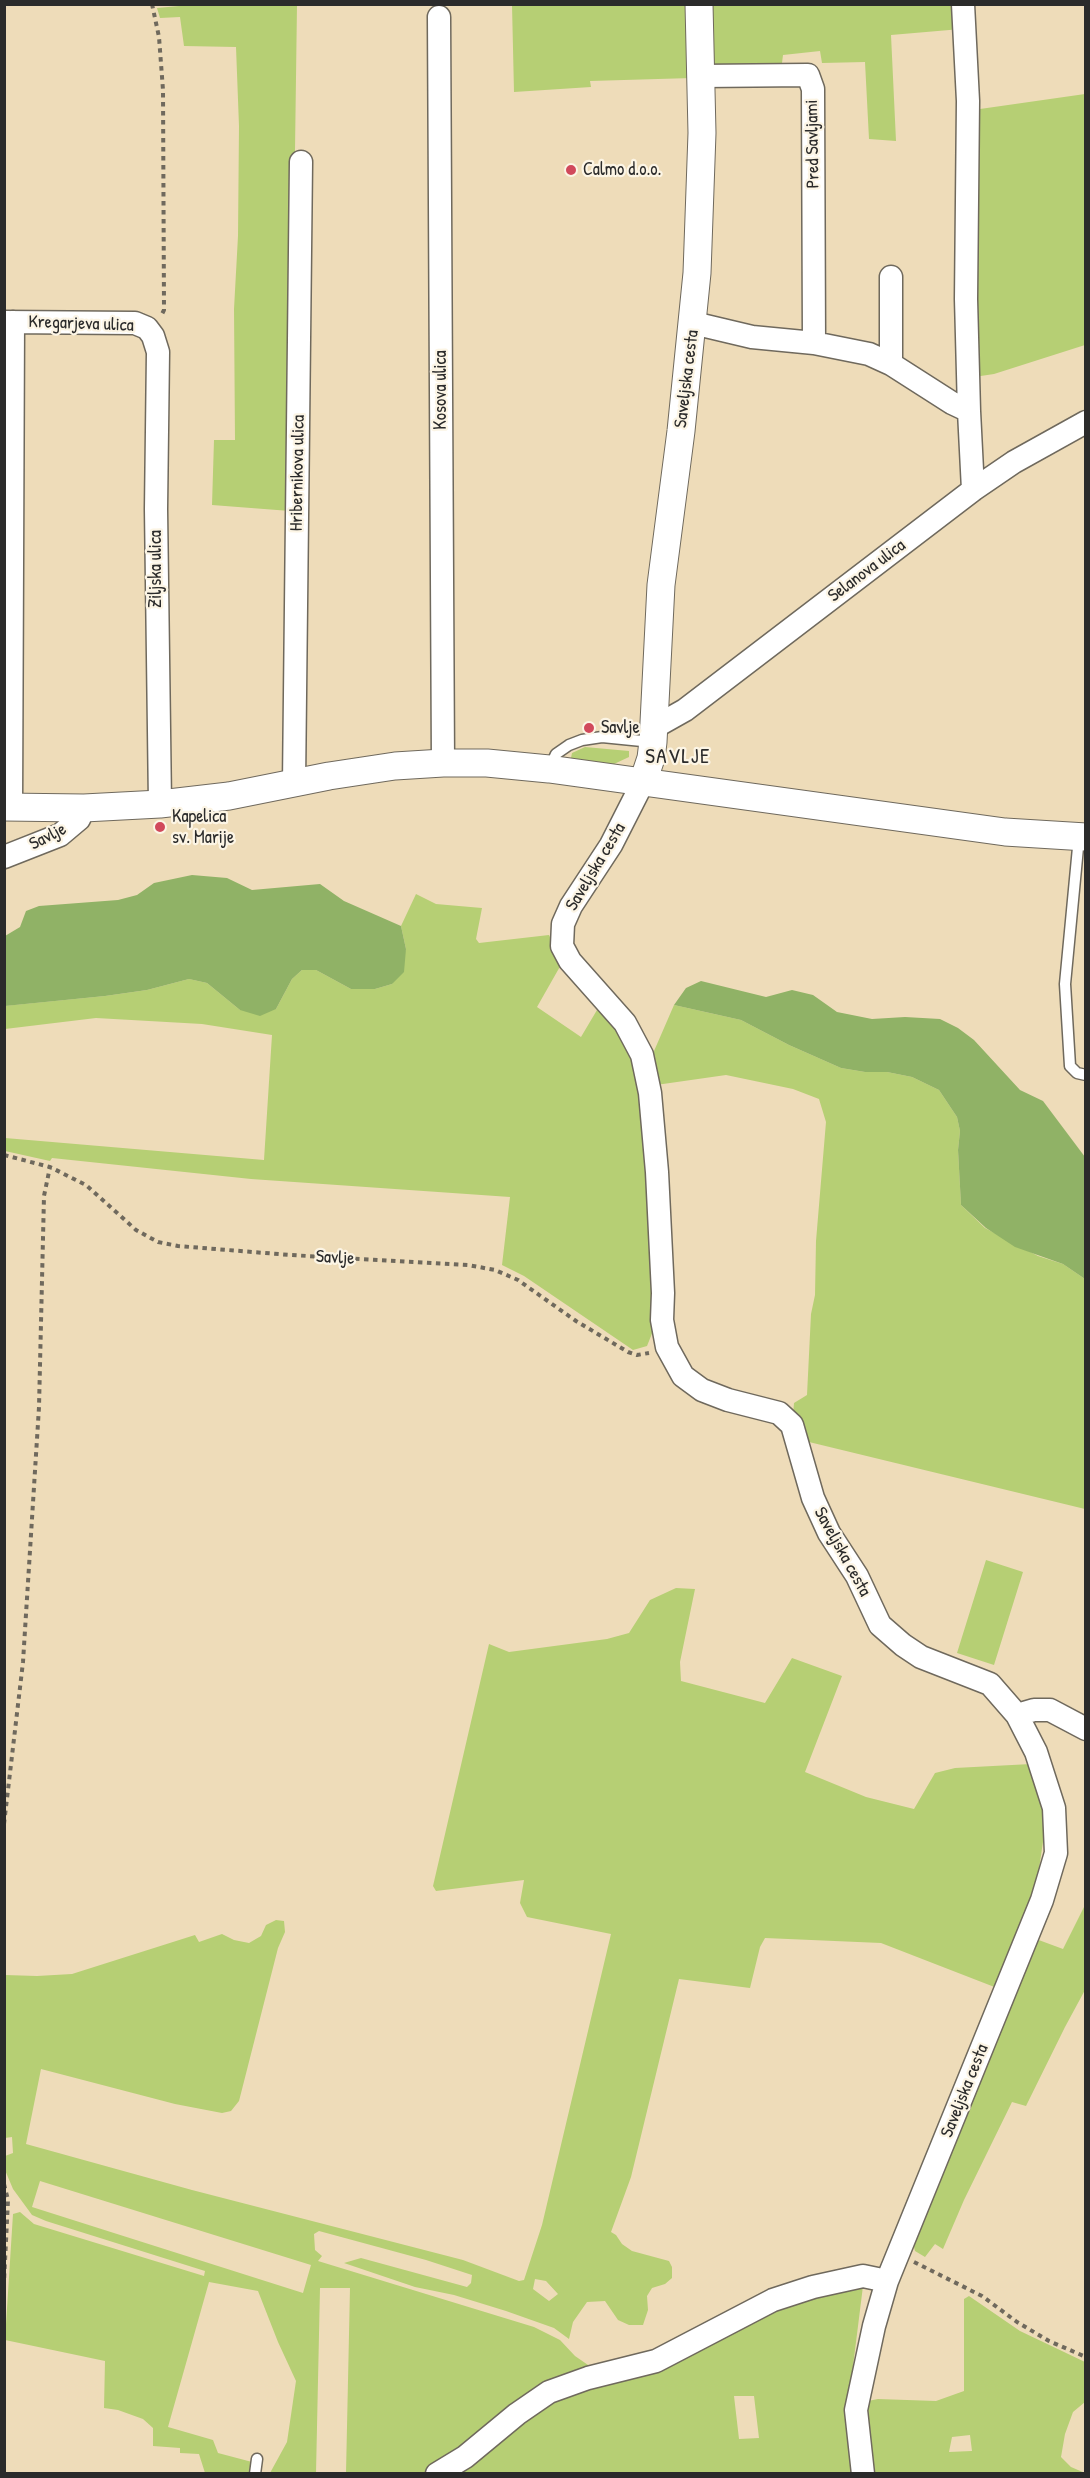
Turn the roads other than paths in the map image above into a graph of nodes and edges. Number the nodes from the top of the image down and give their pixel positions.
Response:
1 (699, 4) edge
2 (963, 4) edge
3 (439, 16) dead end
4 (701, 76) junction
5 (301, 162) dead end
6 (891, 277) dead end
7 (9, 322) edge
8 (693, 323) junction
9 (813, 332) junction
10 (153, 336) joint
11 (891, 364) junction
12 (969, 411) junction
13 (1086, 422) edge
14 (973, 490) junction
15 (653, 735) junction
16 (443, 763) junction
17 (549, 769) junction
18 (643, 782) junction
19 (294, 783) junction
20 (160, 804) junction
21 (8, 807) edge
22 (84, 808) junction
23 (1082, 836) edge
24 (4, 857) edge
25 (1086, 1074) edge
26 (1017, 1715) junction
27 (1086, 1729) edge
28 (887, 2281) junction
29 (257, 2459) dead end
30 (255, 2474) edge
31 (437, 2474) edge
32 (863, 2474) edge

1 - 4 street, Saveljska cesta
2 - 12 street
3 - 16 street, Kosova ulica
4 - 8 street, Saveljska cesta
4 - 9 street, Pred Savljami
5 - 19 street, Hribernikova ulica
6 - 11 street
7 - 10 street, Kregarjeva ulica
7 - 21 street
8 - 9 street
8 - 15 street, Saveljska cesta
9 - 11 street
10 - 20 street, Ziljska ulica
11 - 12 street
12 - 14 street
13 - 14 street, Selanova ulica
14 - 15 street, Selanova ulica
15 - 17 lane
15 - 18 street, Saveljska cesta
16 - 17 street, Savlje
16 - 19 street, Savlje
17 - 18 street, Savlje
18 - 23 street, Savlje
18 - 26 street, Saveljska cesta
19 - 20 street, Savlje
20 - 22 street, Savlje
21 - 22 street, Savlje
22 - 24 street, Savlje
23 - 25 lane
26 - 27 street
26 - 28 street, Saveljska cesta
28 - 31 street
28 - 32 street, Saveljska cesta
29 - 30 lane

